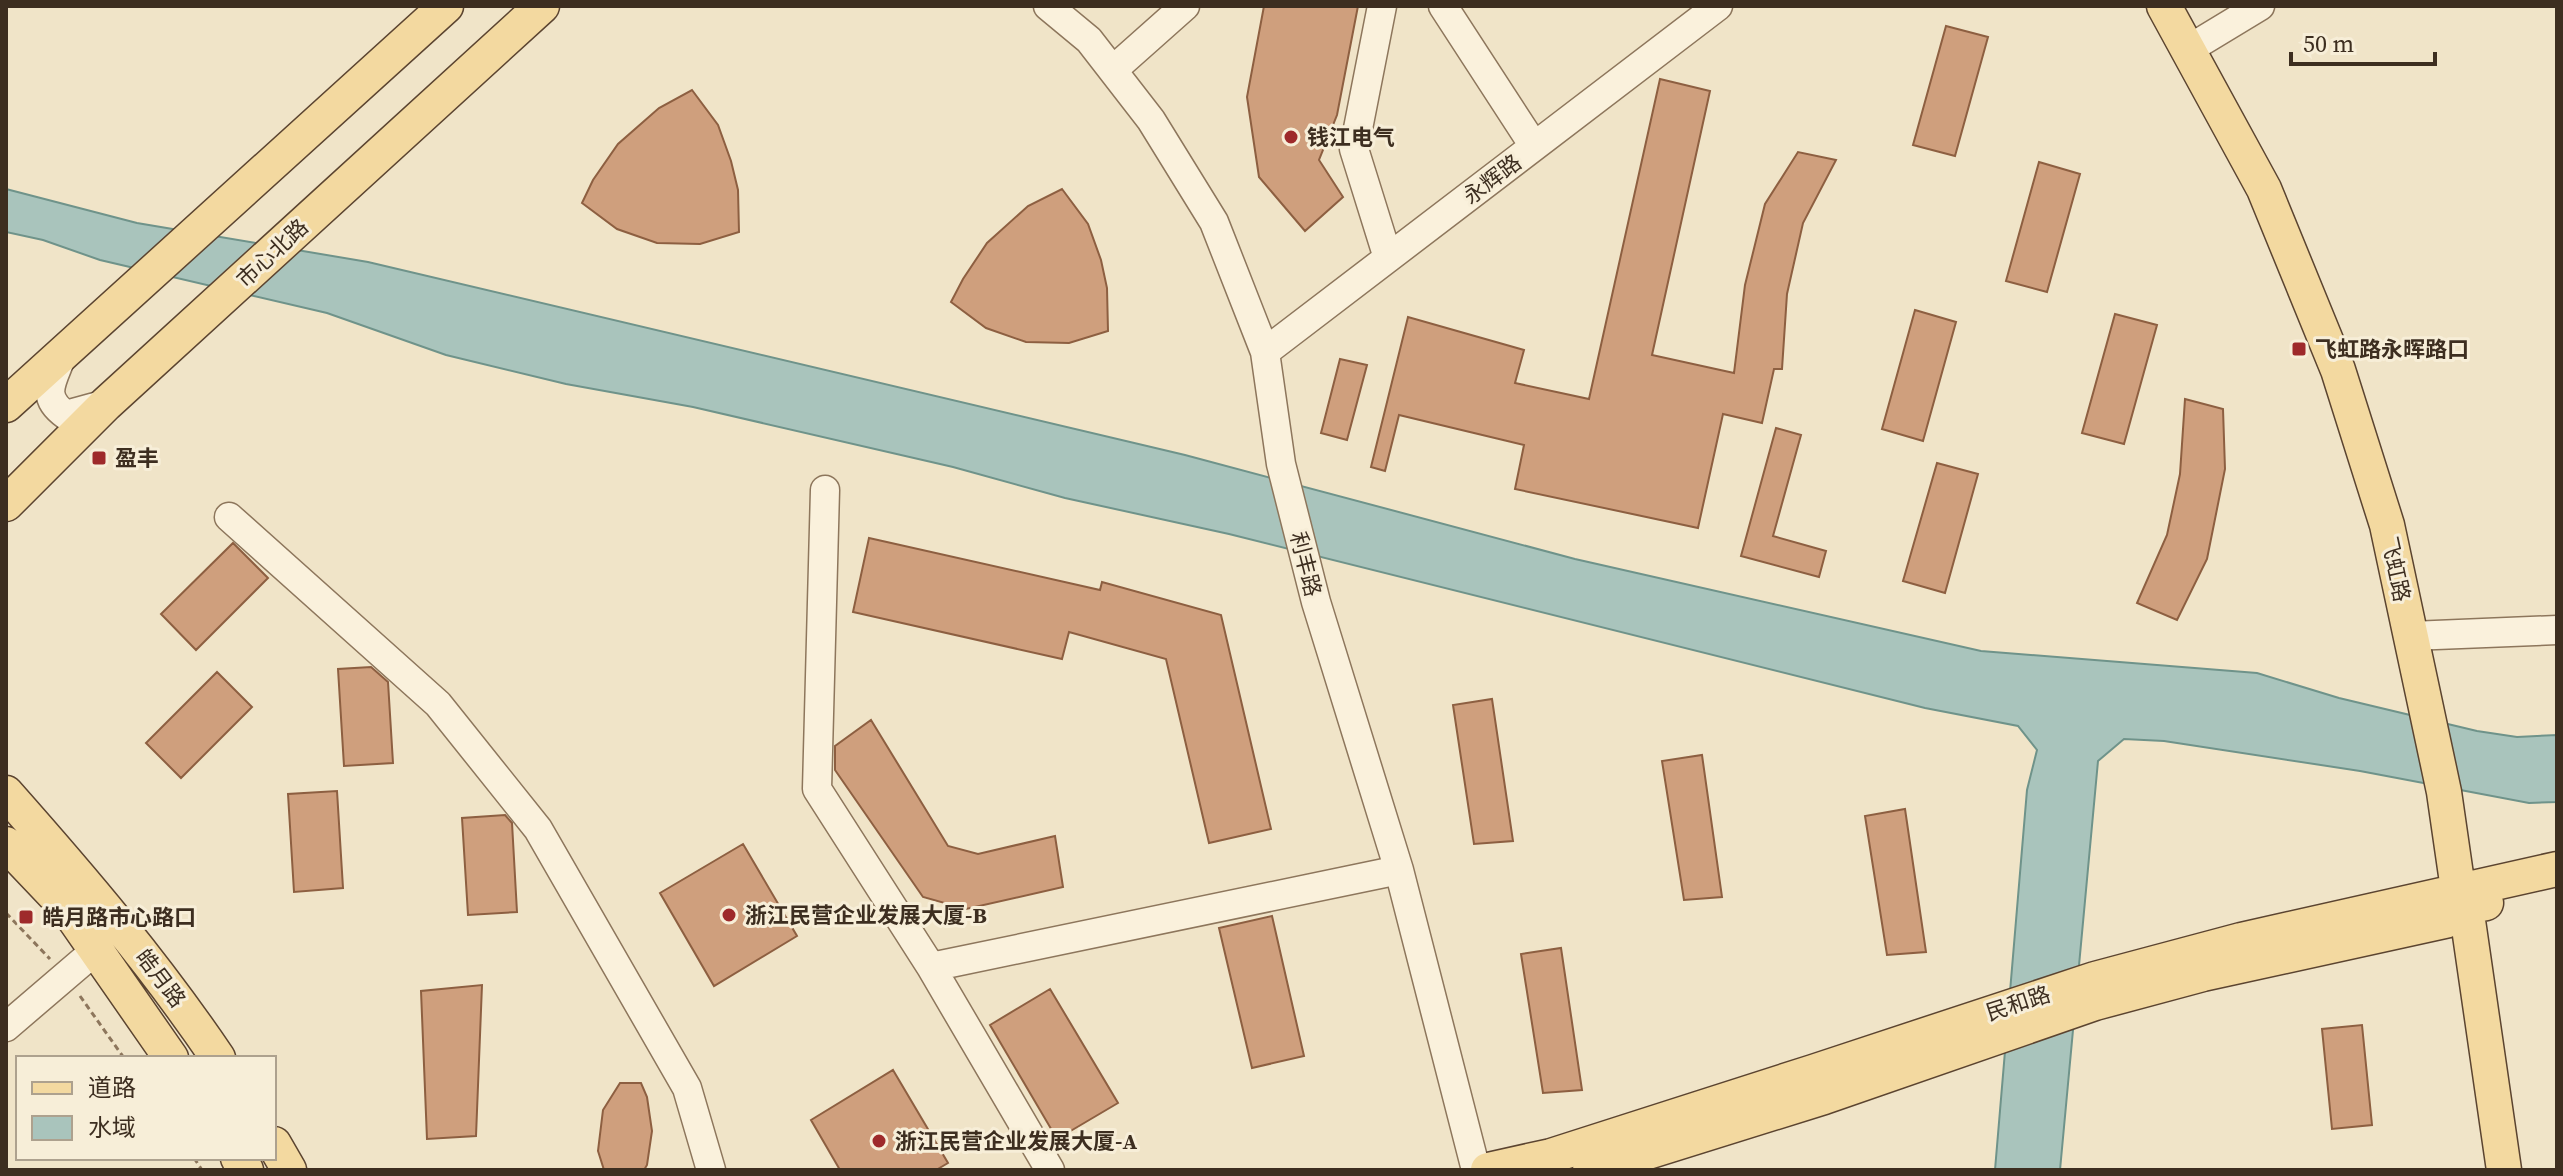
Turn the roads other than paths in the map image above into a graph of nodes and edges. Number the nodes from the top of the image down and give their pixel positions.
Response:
1 (446, 6) edge
2 (542, 6) edge
3 (1048, 6) edge
4 (1185, 6) edge
5 (1382, 6) edge
6 (1443, 6) edge
7 (1718, 6) edge
8 (2145, 6) edge
9 (2164, 6) edge
10 (2260, 6) edge
11 (2189, 49) junction
12 (1113, 70) junction
13 (1534, 146) junction
14 (1388, 258) junction
15 (1265, 352) junction
16 (62, 355) junction
17 (106, 404) junction
18 (6, 405) edge
19 (825, 490) dead end
20 (6, 504) edge
21 (229, 517) dead end
22 (2557, 630) edge
23 (2411, 636) junction
24 (2415, 705) junction
25 (6, 793) edge
26 (6, 844) edge
27 (2557, 869) edge
28 (1399, 870) junction
29 (2557, 890) edge
30 (2453, 902) junction
31 (96, 950) junction
32 (931, 967) junction
33 (6, 1027) edge
34 (170, 1056) edge
35 (217, 1056) edge
36 (276, 1147) edge
37 (289, 1170) edge
38 (711, 1170) edge
39 (1050, 1170) edge
40 (1476, 1170) edge
41 (1488, 1170) edge
42 (1590, 1170) edge
43 (2480, 1170) edge
44 (2504, 1170) edge

1 - 16 main road
2 - 17 main road, 市心北路
3 - 12 street, 利丰路
4 - 12 street
5 - 14 street
6 - 13 street
7 - 13 street, 永辉路
8 - 24 main road, 飞虹路
9 - 11 main road, 飞虹路
10 - 11 street
11 - 23 main road, 飞虹路
12 - 15 street, 利丰路
13 - 14 street, 永辉路
14 - 15 street, 永辉路
15 - 28 street, 利丰路
16 - 17 street
16 - 18 main road
17 - 20 main road, 市心北路
19 - 32 street
21 - 38 street
22 - 23 street
23 - 24 main road, 飞虹路
24 - 30 main road, 飞虹路
25 - 35 main road, 皓月路
26 - 31 main road, 皓月路
27 - 30 main road, 民和路
28 - 32 street
28 - 40 street, 利丰路
29 - 30 main road, 民和路
30 - 41 main road, 民和路
30 - 42 main road, 民和路
30 - 43 main road, 飞虹路
30 - 44 main road, 飞虹路
31 - 33 street
31 - 34 main road, 皓月路
32 - 39 street
36 - 37 main road

